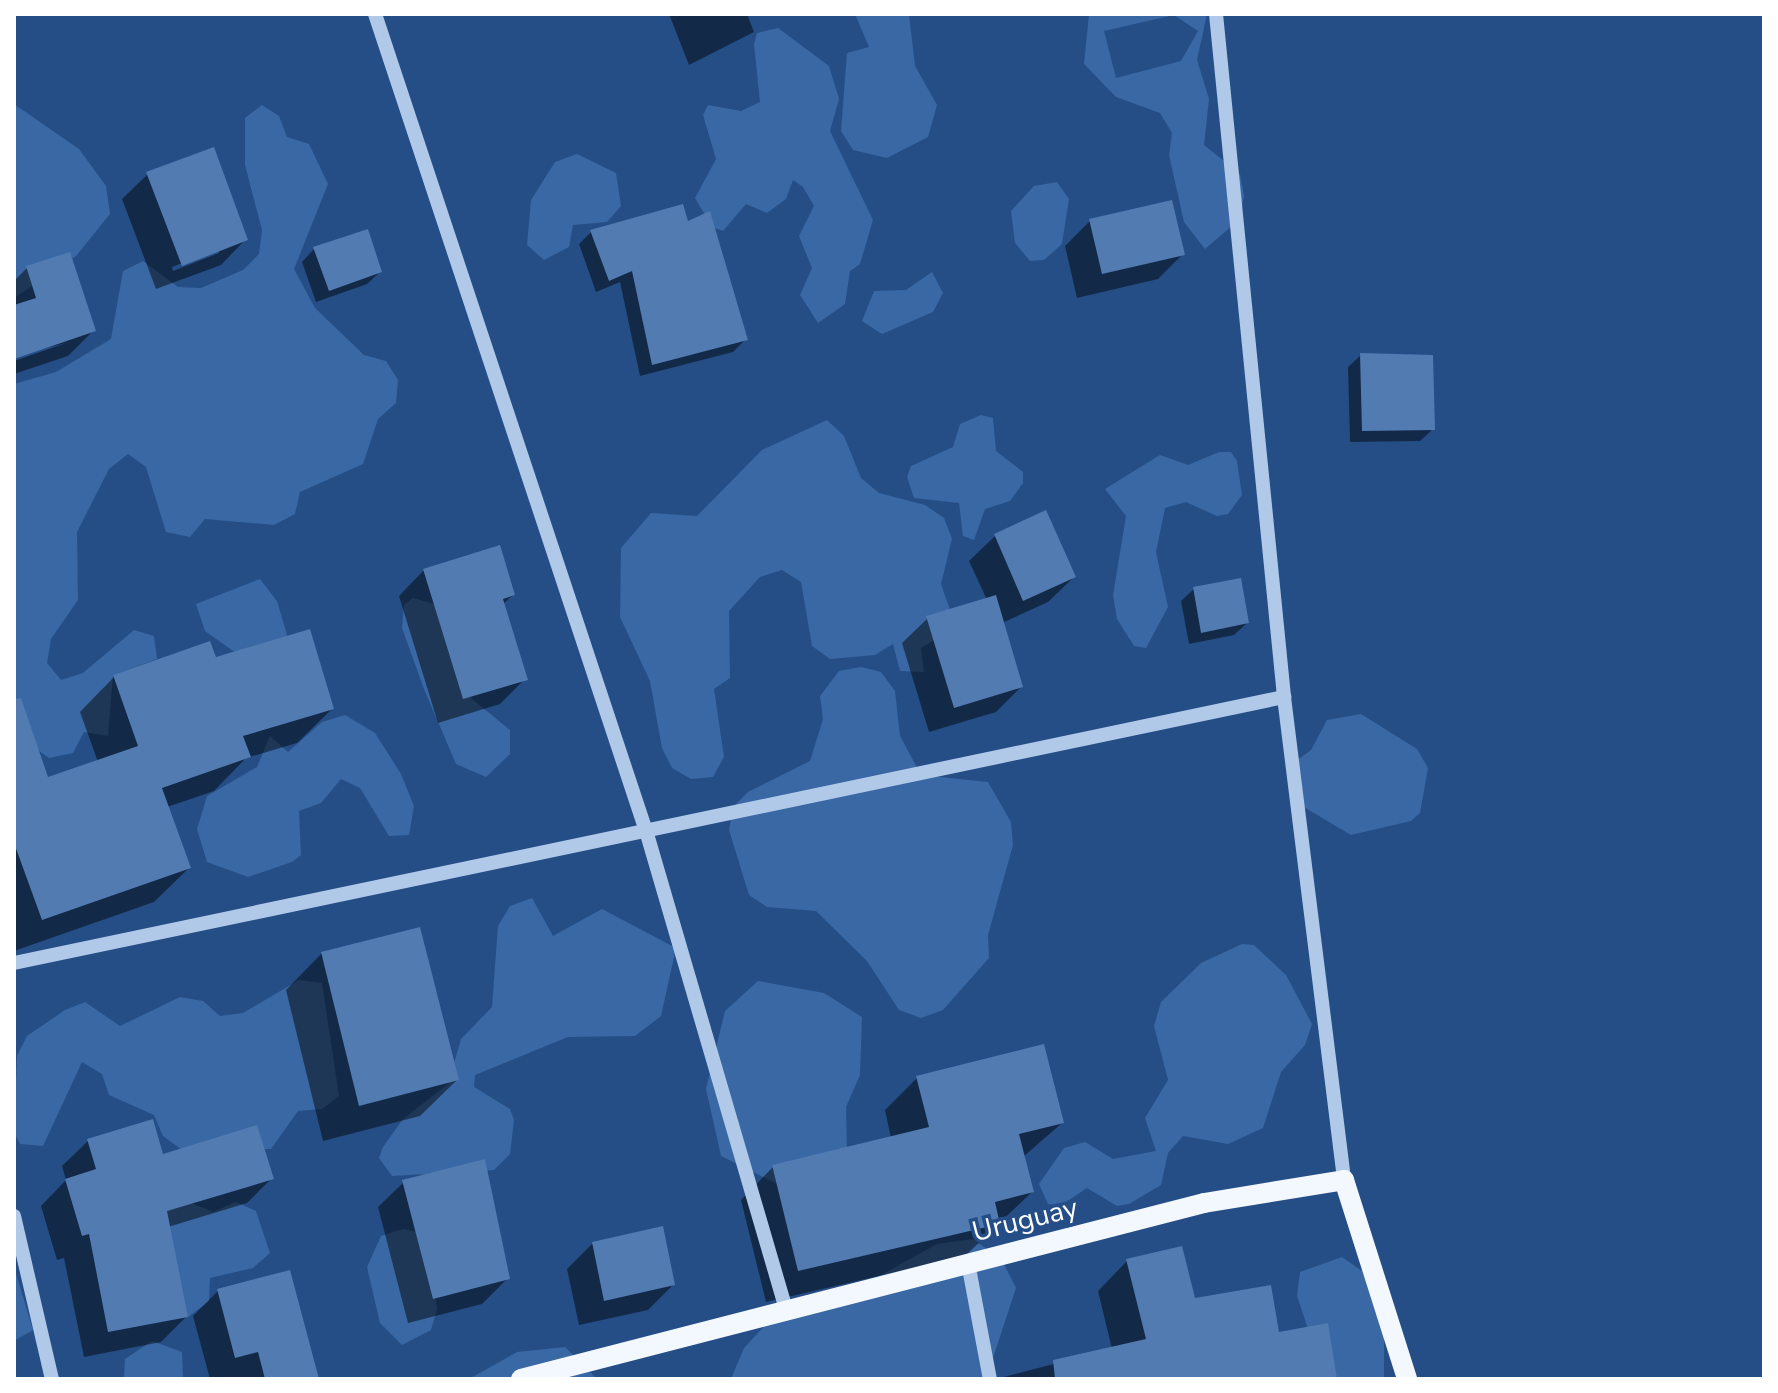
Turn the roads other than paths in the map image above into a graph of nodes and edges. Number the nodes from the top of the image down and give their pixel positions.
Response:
1 (375, 14) edge
2 (1216, 14) edge
3 (1284, 697) junction
4 (647, 834) junction
5 (14, 963) edge
6 (1344, 1180) junction
7 (14, 1216) edge
8 (968, 1263) junction
9 (787, 1313) junction
10 (52, 1379) edge
11 (521, 1379) edge
12 (990, 1379) edge
13 (1407, 1379) edge

1 - 4 street
2 - 3 street
3 - 4 street
3 - 6 street
4 - 5 street
4 - 9 street
6 - 8 main road, Uruguay
6 - 13 main road
7 - 10 street
8 - 9 main road, Uruguay
8 - 12 street
9 - 11 main road, Uruguay

